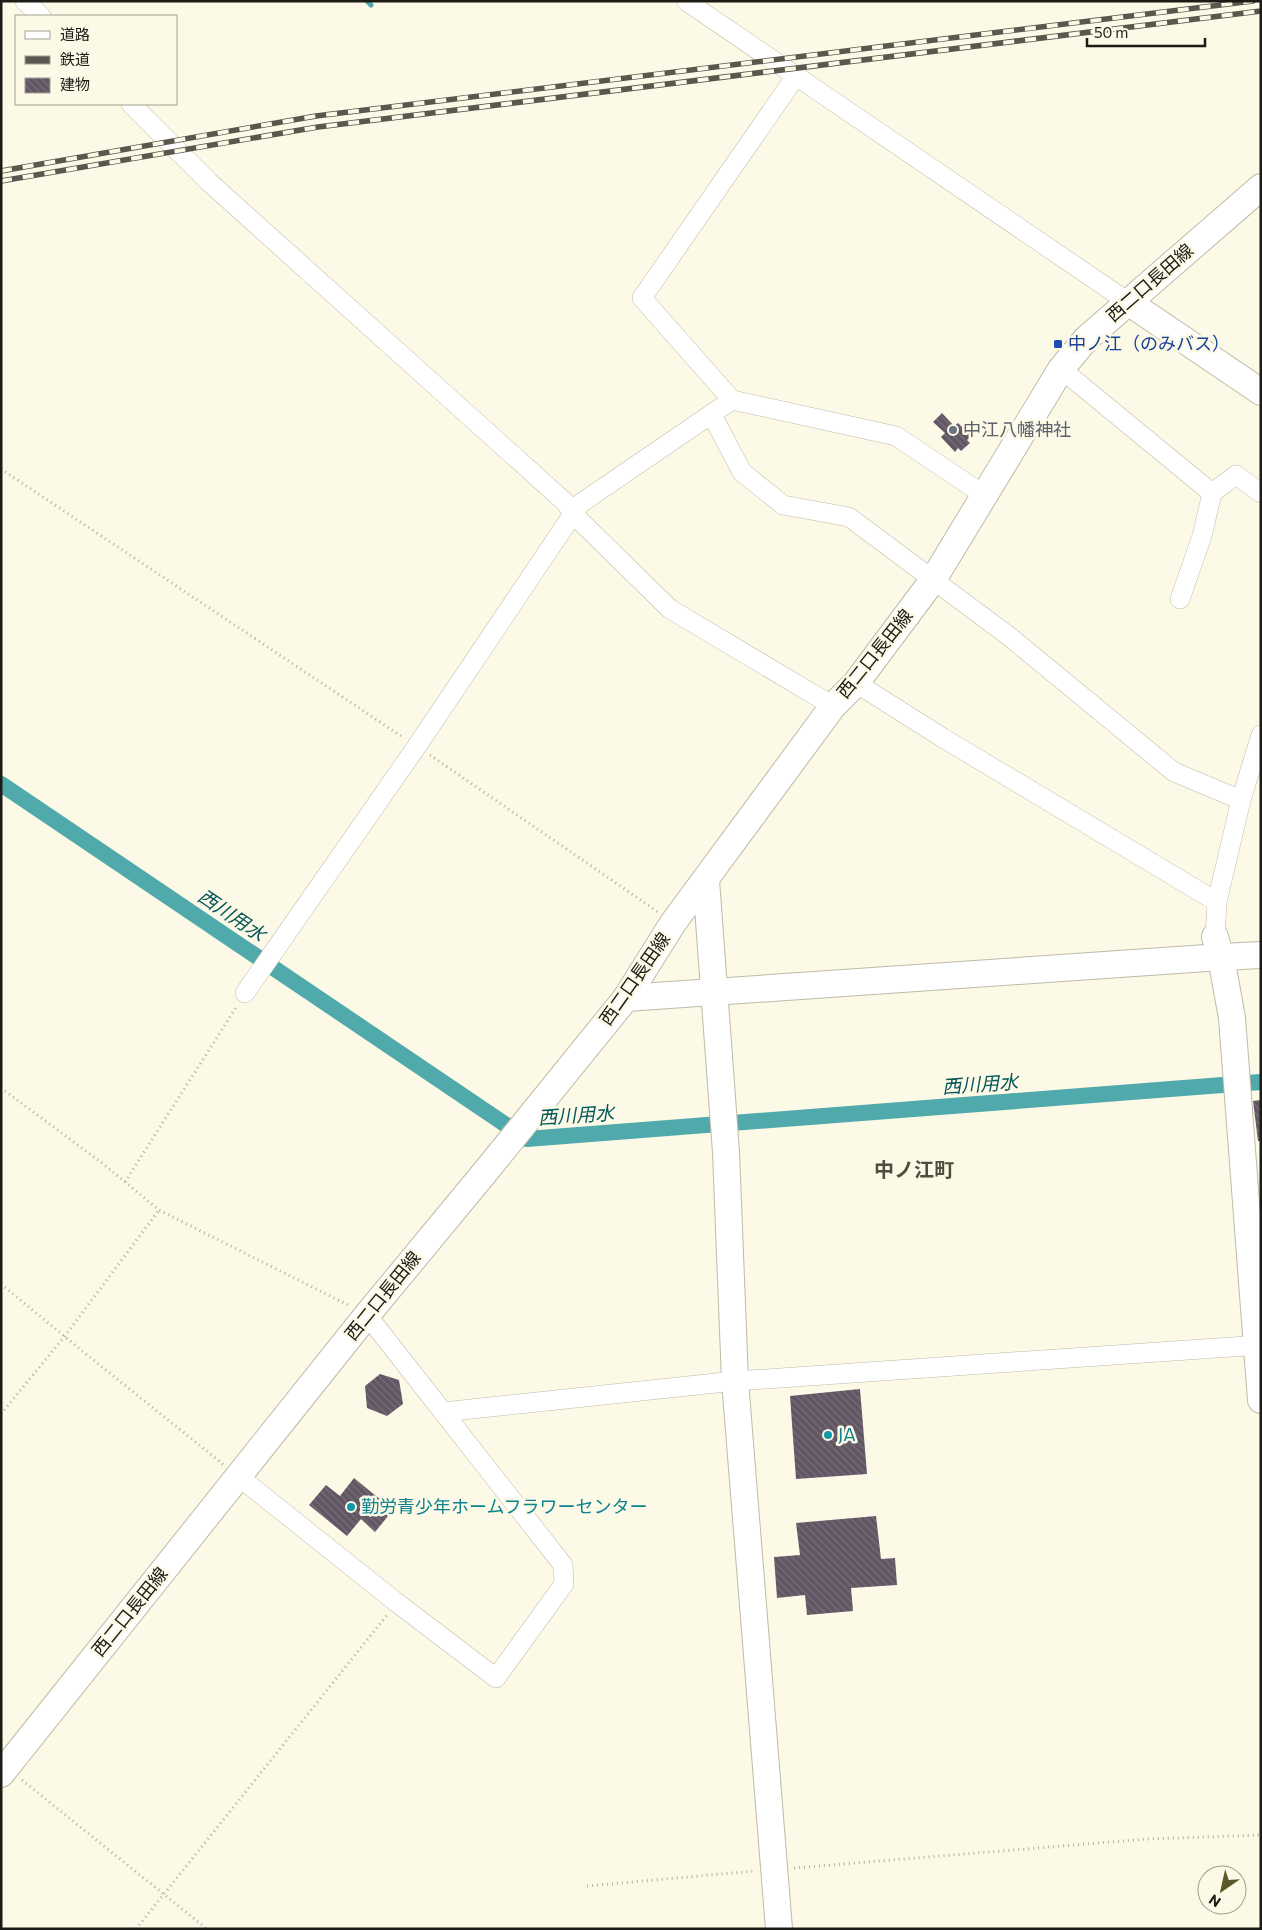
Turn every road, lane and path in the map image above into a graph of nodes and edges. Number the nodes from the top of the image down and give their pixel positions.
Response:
1 (25, 1) edge
2 (686, 1) edge
3 (40, 15) edge
4 (796, 76) junction
5 (132, 105) edge
6 (1259, 191) edge
7 (1128, 302) junction
8 (1061, 369) junction
9 (1261, 392) edge
10 (732, 400) junction
11 (712, 415) junction
12 (1, 469) edge
13 (1212, 493) junction
14 (1261, 494) edge
15 (984, 495) junction
16 (573, 514) junction
17 (932, 580) junction
18 (1180, 599) dead end
19 (856, 683) junction
20 (833, 706) junction
21 (1261, 735) edge
22 (417, 746) junction
23 (1241, 800) junction
24 (706, 880) junction
25 (1217, 902) junction
26 (673, 923) junction
27 (1218, 947) junction
28 (1261, 955) edge
29 (245, 993) joint
30 (714, 993) junction
31 (626, 998) junction
32 (1, 1088) edge
33 (125, 1182) junction
34 (159, 1210) junction
35 (1, 1284) edge
36 (367, 1315) junction
37 (65, 1336) junction
38 (1259, 1345) edge
39 (735, 1381) junction
40 (1261, 1400) edge
41 (443, 1412) junction
42 (1, 1414) edge
43 (238, 1476) junction
44 (396, 1602) junction
45 (3, 1768) edge
46 (1261, 1835) edge
47 (776, 1870) junction
48 (587, 1886) dead end
49 (164, 1894) junction
50 (136, 1929) edge
51 (206, 1929) edge
52 (779, 1929) edge

1 - 3 street
2 - 4 street
4 - 7 street
4 - 10 street
5 - 16 street
6 - 7 street, 西二口長田線
7 - 8 street, 西二口長田線
7 - 9 street
8 - 13 street
8 - 15 street, 西二口長田線
10 - 11 street
10 - 15 street
11 - 16 street
11 - 17 street
12 - 22 path
13 - 14 street
13 - 18 street
15 - 17 street, 西二口長田線
16 - 20 street
16 - 22 street
17 - 19 street, 西二口長田線
17 - 23 street
19 - 20 street, 西二口長田線
19 - 25 street
20 - 24 street, 西二口長田線
21 - 23 street
22 - 26 path
22 - 29 street
23 - 25 street
24 - 26 street, 西二口長田線
24 - 30 street
25 - 27 street
26 - 31 street, 西二口長田線
27 - 28 street
27 - 30 street
27 - 38 street
29 - 33 path
30 - 31 street
30 - 39 street
31 - 36 street, 西二口長田線
32 - 33 path
33 - 34 path
34 - 36 path
34 - 37 path
35 - 37 path
36 - 41 street
36 - 43 street, 西二口長田線
37 - 42 path
37 - 43 path
38 - 39 street
38 - 40 street
39 - 41 street
39 - 47 street
41 - 44 street
43 - 44 street
43 - 45 street, 西二口長田線
44 - 49 path
45 - 49 path
46 - 47 path
47 - 48 path
47 - 52 street
49 - 50 path
49 - 51 path

